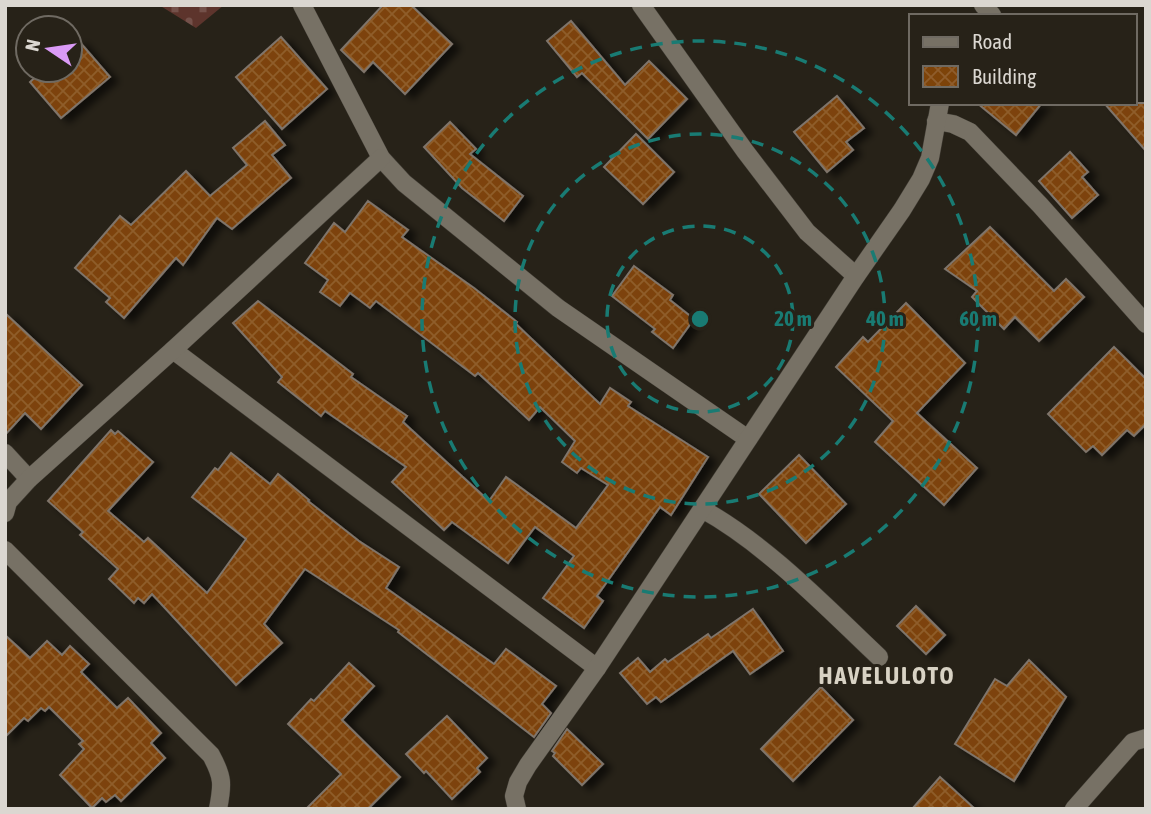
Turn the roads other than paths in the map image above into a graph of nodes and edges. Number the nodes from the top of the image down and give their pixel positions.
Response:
1 (641, 5) edge
2 (308, 8) edge
3 (940, 105) edge
4 (936, 121) junction
5 (382, 158) junction
6 (856, 276) junction
7 (1146, 324) edge
8 (173, 350) junction
9 (748, 439) junction
10 (5, 453) edge
11 (29, 479) junction
12 (702, 509) junction
13 (5, 513) edge
14 (5, 550) edge
15 (879, 657) dead end
16 (597, 668) junction
17 (1146, 737) edge
18 (218, 809) edge
19 (517, 809) edge
20 (1074, 809) edge

1 - 6 street
2 - 5 street
3 - 4 street
4 - 6 street
4 - 7 street
5 - 8 street
5 - 9 street
6 - 9 street
8 - 11 street
8 - 16 street
9 - 12 street
10 - 11 street
11 - 13 street
12 - 15 street
12 - 16 street
14 - 18 street
16 - 19 street
17 - 20 street

